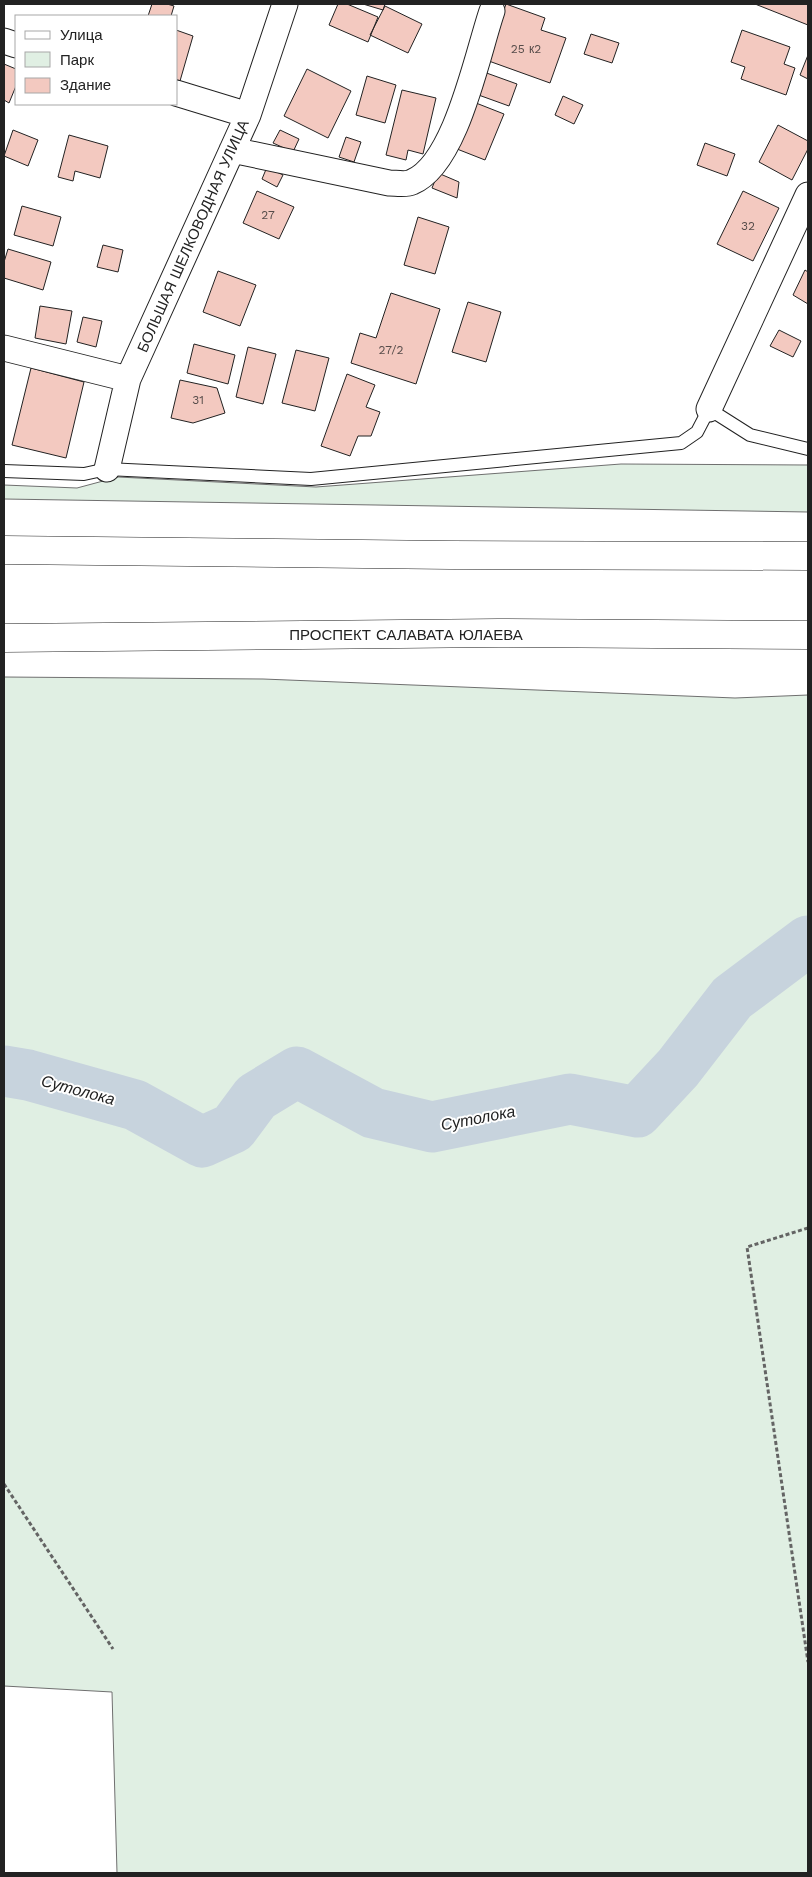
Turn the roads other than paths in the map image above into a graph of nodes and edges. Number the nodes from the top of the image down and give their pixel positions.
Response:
1 (285, 4) edge
2 (492, 12) dead end
3 (178, 94) edge
4 (248, 115) junction
5 (232, 150) junction
6 (808, 195) edge
7 (4, 348) edge
8 (128, 379) junction
9 (709, 409) junction
10 (808, 449) edge
11 (107, 469) junction
12 (4, 471) edge
13 (4, 550) edge
14 (808, 556) edge
15 (808, 635) edge
16 (4, 638) edge

1 - 4 street, БОЛЬШАЯ ШЕЛКОВОДНАЯ УЛИЦА
2 - 5 street
3 - 4 street
4 - 5 street, БОЛЬШАЯ ШЕЛКОВОДНАЯ УЛИЦА
5 - 8 street, БОЛЬШАЯ ШЕЛКОВОДНАЯ УЛИЦА
6 - 9 street
7 - 8 street
8 - 11 street, БОЛЬШАЯ ШЕЛКОВОДНАЯ УЛИЦА
9 - 10 lane
9 - 11 lane
11 - 12 lane
13 - 14 main road
15 - 16 main road, ПРОСПЕКТ САЛАВАТА ЮЛАЕВА

